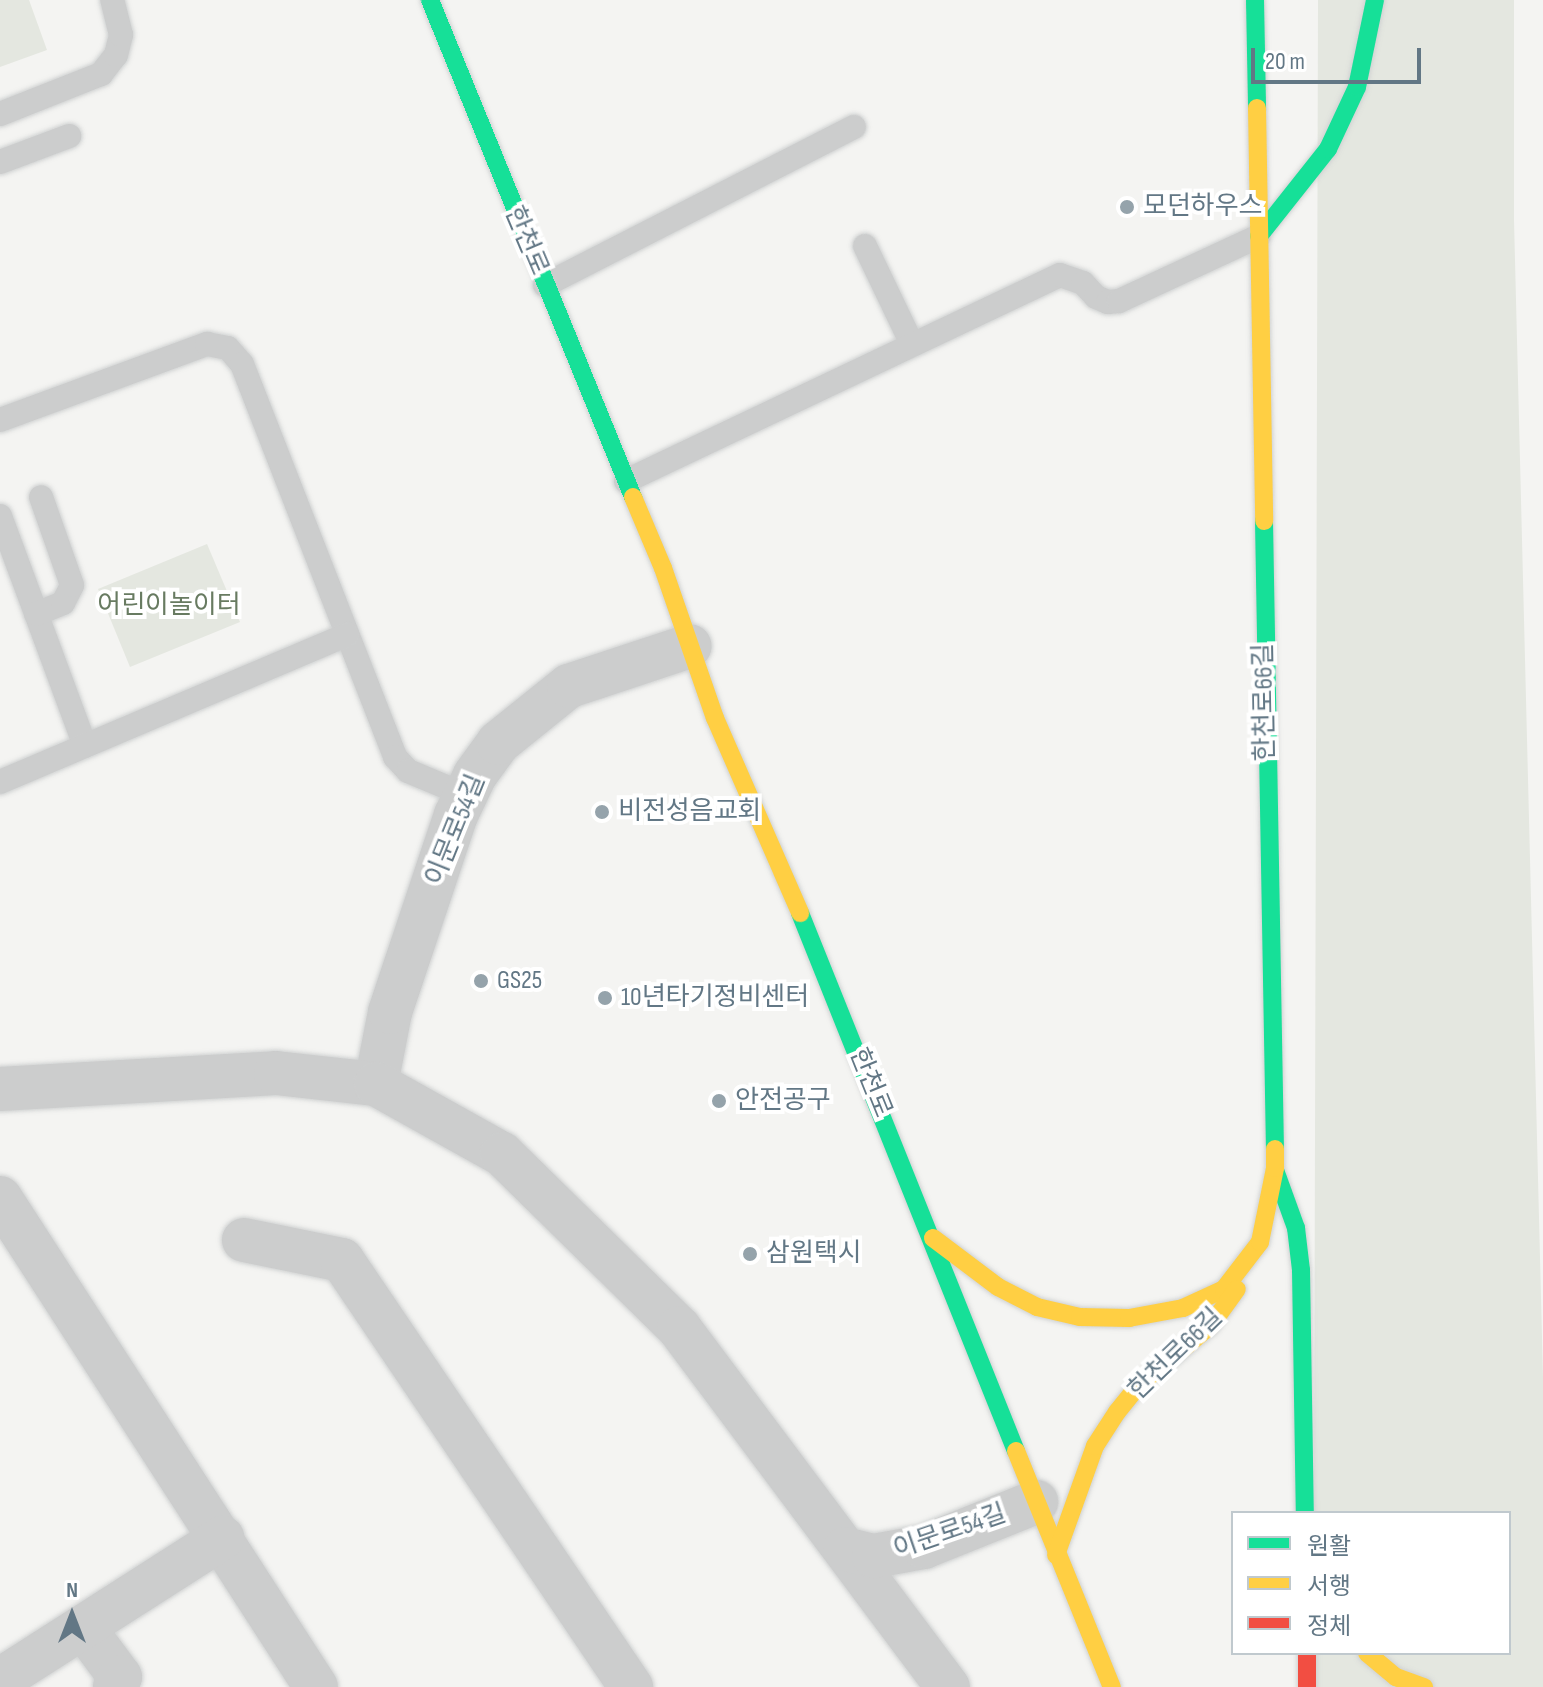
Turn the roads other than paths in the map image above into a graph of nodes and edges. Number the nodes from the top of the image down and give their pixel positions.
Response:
1 (112, 0) edge
2 (430, 0) edge
3 (1255, 0) edge
4 (1375, 0) edge
5 (0, 114) edge
6 (854, 127) dead end
7 (69, 136) dead end
8 (0, 162) edge
9 (1259, 236) junction
10 (865, 246) dead end
11 (545, 285) junction
12 (912, 344) junction
13 (0, 420) edge
14 (626, 481) junction
15 (41, 497) dead end
16 (0, 516) edge
17 (36, 614) junction
18 (347, 635) junction
19 (690, 646) junction
20 (85, 746) junction
21 (0, 782) edge
22 (465, 795) junction
23 (376, 1084) junction
24 (0, 1089) edge
25 (1275, 1168) junction
26 (0, 1198) edge
27 (933, 1238) junction
28 (244, 1240) dead end
29 (1260, 1242) junction
30 (1036, 1502) junction
31 (1305, 1511) edge
32 (222, 1538) junction
33 (845, 1549) junction
34 (1056, 1555) junction
35 (83, 1627) junction
36 (1307, 1655) edge
37 (1369, 1655) edge
38 (0, 1680) edge
39 (115, 1687) edge
40 (316, 1687) edge
41 (630, 1687) edge
42 (948, 1687) edge
43 (1112, 1687) edge
44 (1307, 1687) edge
45 (1424, 1687) edge

1 - 5 lane
2 - 11 main road, 한천로
3 - 9 main road, 한천로66길
4 - 9 main road
6 - 11 lane
7 - 8 lane
9 - 12 lane
9 - 25 main road, 한천로66길
10 - 12 lane
11 - 14 main road, 한천로
12 - 14 lane
13 - 18 lane
14 - 19 main road, 한천로
15 - 17 lane
16 - 17 lane
17 - 20 lane
18 - 20 lane
18 - 22 lane
19 - 22 street, 이문로54길
19 - 27 main road, 한천로
20 - 21 lane
22 - 23 street, 이문로54길
23 - 24 street
23 - 33 street
25 - 29 main road, 한천로66길
25 - 31 main road, 한천로66길
26 - 32 street
27 - 29 main road, 한천로66길
27 - 30 main road, 한천로
28 - 41 street
29 - 34 main road, 한천로66길
30 - 33 street, 이문로54길
30 - 34 main road, 한천로
32 - 35 street
32 - 40 street
33 - 42 street, 이문로54길
34 - 43 main road, 한천로
35 - 38 street
35 - 39 street
36 - 44 main road
37 - 45 main road

